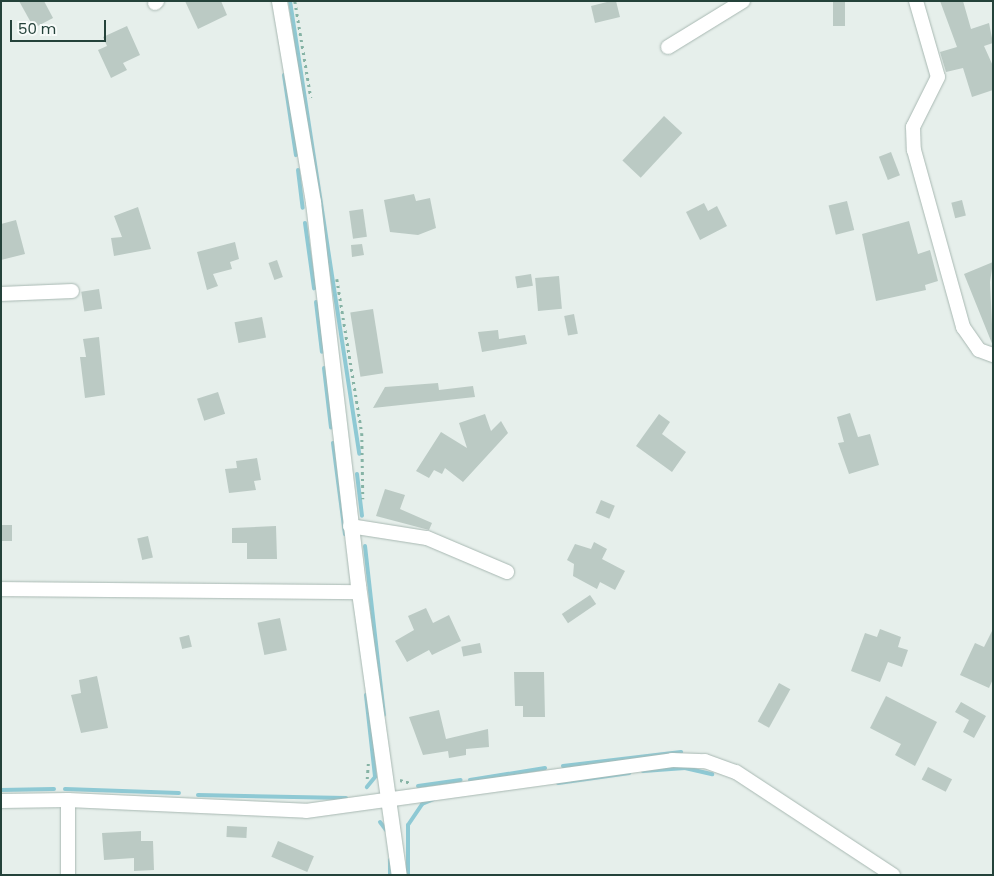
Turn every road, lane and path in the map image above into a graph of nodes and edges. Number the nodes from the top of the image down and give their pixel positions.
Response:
1 (279, 1) edge
2 (743, 1) edge
3 (916, 1) edge
4 (668, 48) dead end
5 (72, 291) dead end
6 (1, 294) edge
7 (993, 355) edge
8 (350, 526) junction
9 (507, 572) dead end
10 (1, 589) edge
11 (359, 592) junction
12 (391, 798) junction
13 (68, 800) junction
14 (1, 801) edge
15 (68, 875) edge
16 (399, 875) edge
17 (893, 875) edge

1 - 8 street
2 - 4 street
3 - 7 street
5 - 6 street
8 - 9 street
8 - 11 street
10 - 11 street
11 - 12 street
12 - 13 street
12 - 16 street
12 - 17 street
13 - 14 street
13 - 15 street

